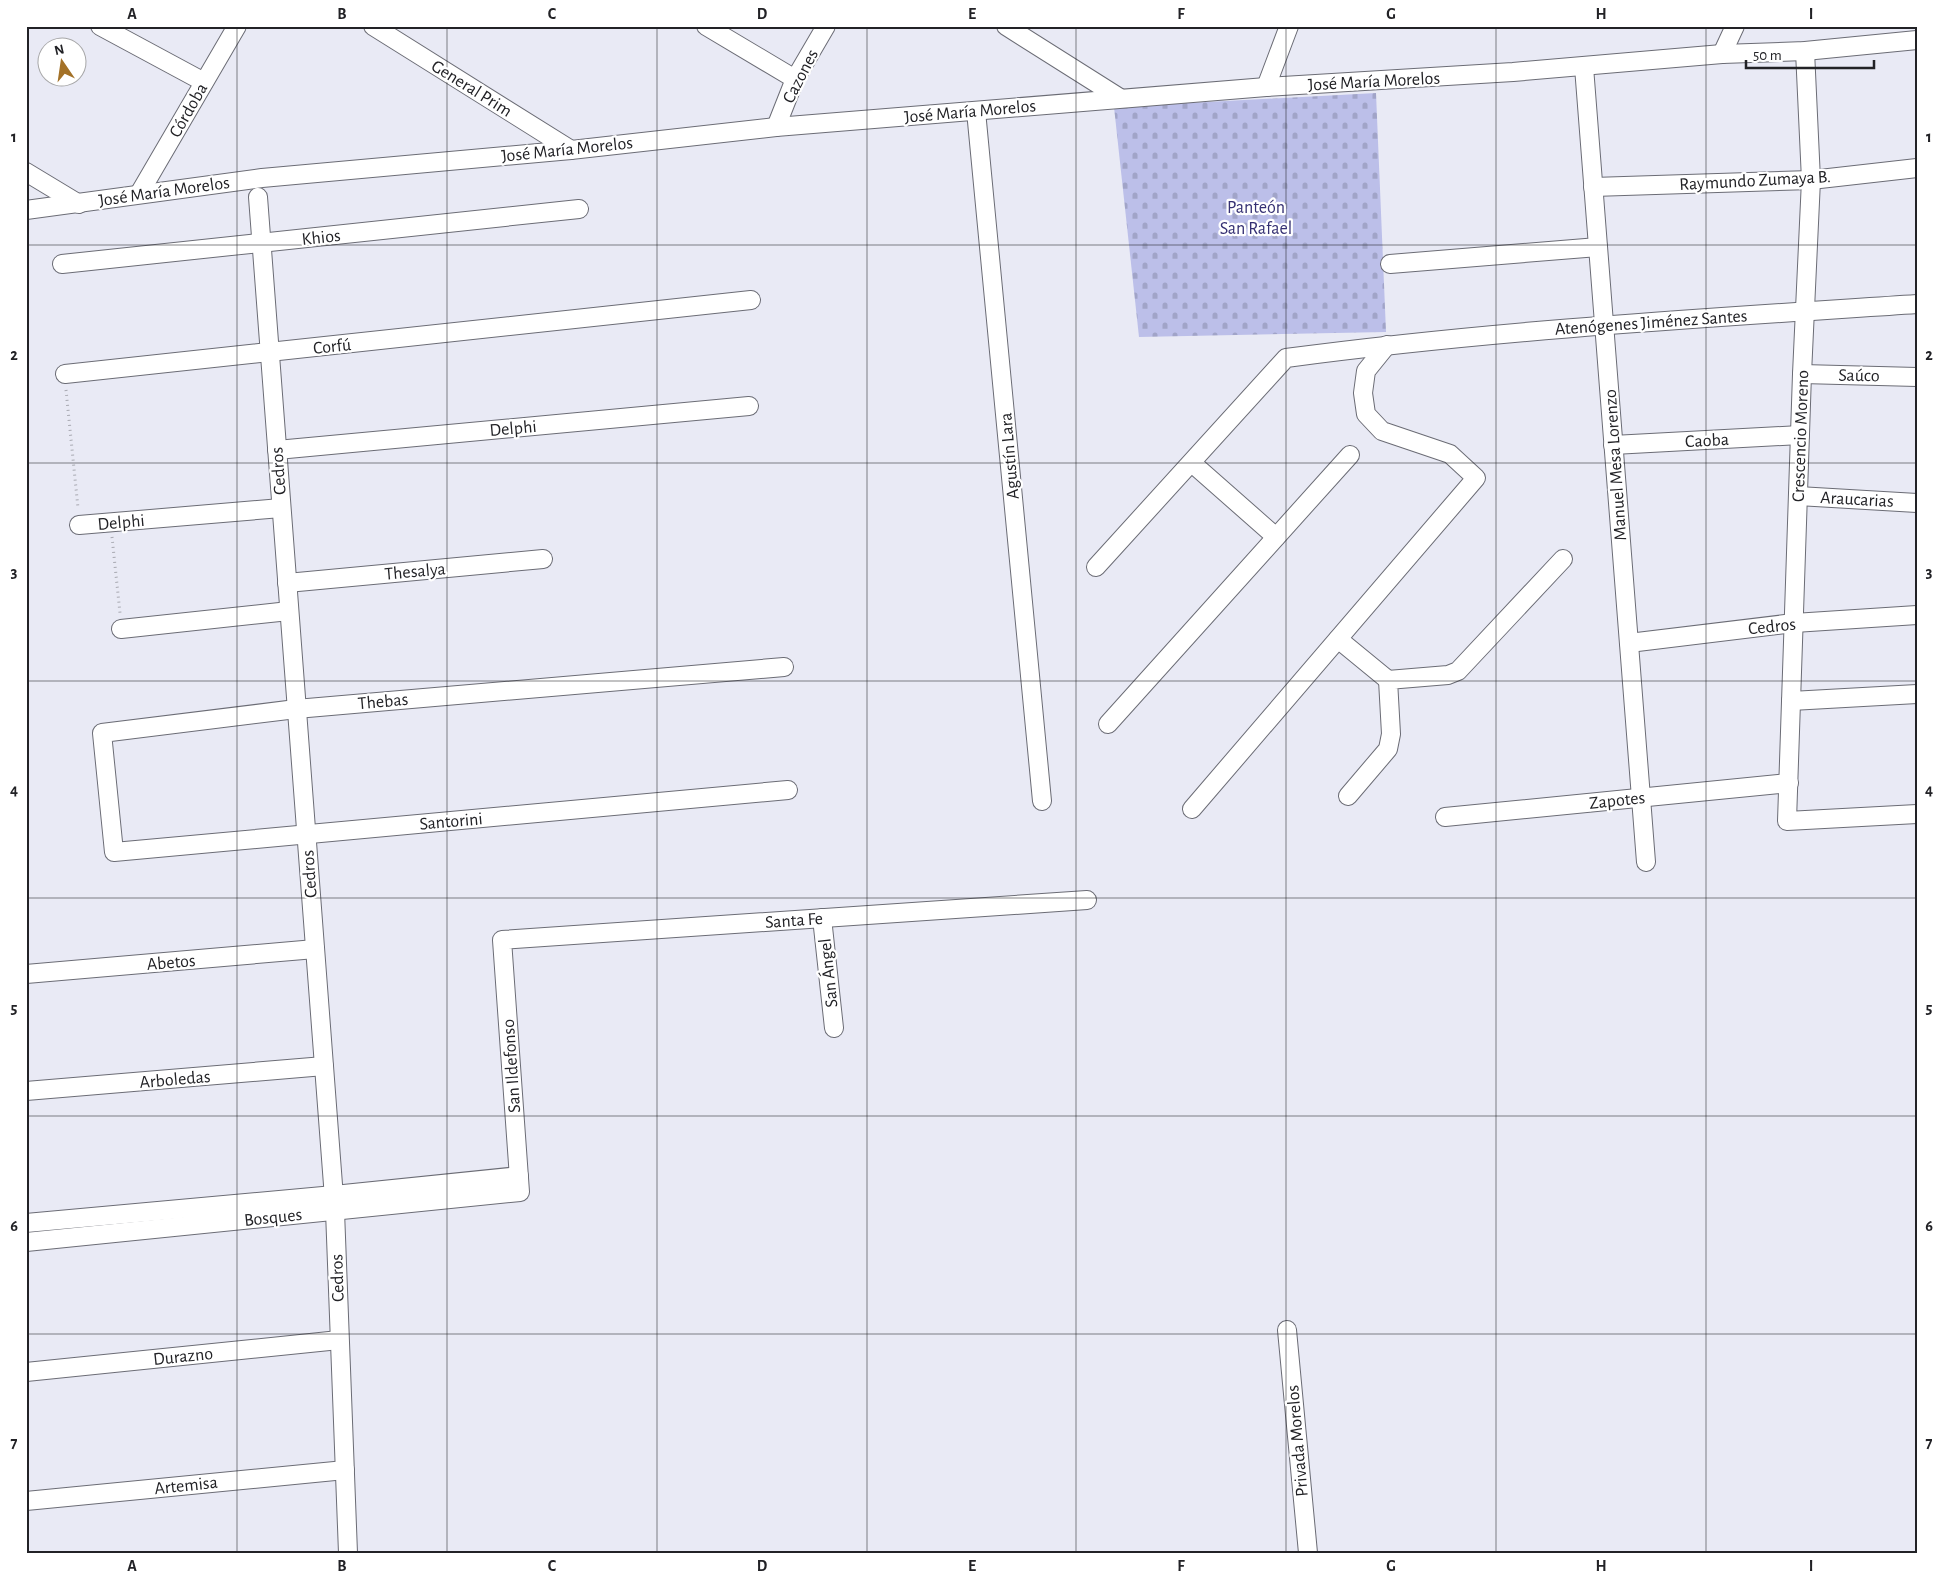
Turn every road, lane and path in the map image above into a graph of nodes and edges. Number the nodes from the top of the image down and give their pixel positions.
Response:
1 (100, 26) edge
2 (237, 26) edge
3 (373, 26) edge
4 (706, 26) edge
5 (826, 26) edge
6 (1006, 26) edge
7 (1289, 26) edge
8 (1735, 26) edge
9 (1917, 40) edge
10 (1806, 52) junction
11 (1722, 54) junction
12 (1584, 67) junction
13 (795, 79) junction
14 (204, 82) junction
15 (1266, 87) junction
16 (1120, 98) junction
17 (976, 110) junction
18 (776, 127) junction
19 (571, 150) junction
20 (1917, 168) edge
21 (26, 172) edge
22 (1811, 180) junction
23 (1593, 187) junction
24 (139, 194) junction
25 (258, 197) dead end
26 (79, 204) junction
27 (579, 209) dead end
28 (26, 210) edge
29 (261, 244) junction
30 (1598, 247) junction
31 (62, 264) dead end
32 (1390, 264) dead end
33 (751, 300) dead end
34 (1917, 304) edge
35 (1805, 312) junction
36 (1604, 324) junction
37 (1387, 345) junction
38 (269, 352) junction
39 (65, 374) joint
40 (1802, 374) junction
41 (1917, 377) edge
42 (749, 406) dead end
43 (1800, 435) junction
44 (1613, 445) junction
45 (277, 450) junction
46 (1350, 455) dead end
47 (1192, 464) junction
48 (1798, 496) junction
49 (1917, 503) edge
50 (281, 508) junction
51 (110, 523) junction
52 (80, 525) joint
53 (1276, 537) junction
54 (543, 559) dead end
55 (1563, 559) dead end
56 (1096, 567) dead end
57 (287, 583) junction
58 (289, 611) junction
59 (1917, 615) edge
60 (1794, 623) junction
61 (121, 629) joint
62 (1338, 639) junction
63 (1629, 643) junction
64 (784, 667) dead end
65 (1388, 680) junction
66 (1917, 694) edge
67 (1791, 701) junction
68 (296, 709) junction
69 (1108, 724) dead end
70 (1789, 783) junction
71 (788, 790) dead end
72 (1348, 796) dead end
73 (1641, 798) junction
74 (1042, 801) dead end
75 (1192, 810) dead end
76 (1917, 814) edge
77 (1445, 818) dead end
78 (306, 834) junction
79 (114, 852) joint
80 (1646, 862) dead end
81 (1087, 900) dead end
82 (822, 918) junction
83 (502, 940) joint
84 (315, 949) junction
85 (26, 974) edge
86 (834, 1028) dead end
87 (324, 1066) junction
88 (26, 1091) edge
89 (519, 1184) joint
90 (334, 1203) junction
91 (26, 1223) edge
92 (26, 1242) edge
93 (1287, 1330) dead end
94 (340, 1340) junction
95 (26, 1372) edge
96 (345, 1470) junction
97 (26, 1501) edge
98 (348, 1553) edge
99 (1308, 1553) edge

1 - 14 street
2 - 14 street, Córdoba
3 - 19 street, General Prim
4 - 13 street
5 - 13 street, Cazones
6 - 16 street
7 - 15 street
8 - 11 street
9 - 10 street, José María Morelos
10 - 11 street, José María Morelos
10 - 22 street, Crescencio Moreno
11 - 12 street, José María Morelos
12 - 15 street, José María Morelos
12 - 23 street, Manuel Mesa Lorenzo
13 - 18 street, Cazones
14 - 24 street, Córdoba
15 - 16 street, José María Morelos
16 - 17 street, José María Morelos
17 - 18 street, José María Morelos
17 - 74 street, Agustín Lara
18 - 19 street, José María Morelos
19 - 24 street, José María Morelos
20 - 22 street, Raymundo Zumaya B.
21 - 26 street
22 - 23 street, Raymundo Zumaya B.
22 - 35 street, Crescencio Moreno
23 - 30 street, Manuel Mesa Lorenzo
24 - 26 street, José María Morelos
25 - 29 street, Cedros
26 - 28 street, José María Morelos
27 - 29 street, Khios
29 - 31 street, Khios
29 - 38 street, Cedros
30 - 32 street
30 - 36 street, Manuel Mesa Lorenzo
33 - 38 street, Corfú
34 - 35 street, Atenógenes Jiménez Santes
35 - 36 street, Atenógenes Jiménez Santes
35 - 40 street, Crescencio Moreno
36 - 37 street, Atenógenes Jiménez Santes
36 - 44 street, Manuel Mesa Lorenzo
37 - 47 street, Atenógenes Jiménez Santes
37 - 62 street
38 - 39 street, Corfú
38 - 45 street, Cedros
39 - 52 path
40 - 41 street, Saúco
40 - 43 street, Crescencio Moreno
42 - 45 street, Delphi
43 - 44 street, Caoba
43 - 48 street, Crescencio Moreno
44 - 63 street, Manuel Mesa Lorenzo
45 - 50 street, Cedros
46 - 53 street
47 - 53 street
47 - 56 street, Atenógenes Jiménez Santes
48 - 49 street, Araucarias
48 - 60 street, Crescencio Moreno
50 - 51 street, Delphi
50 - 57 street, Cedros
51 - 52 street, Delphi
51 - 61 path
53 - 69 street
54 - 57 street, Thesalya
55 - 65 street
57 - 58 street, Cedros
58 - 61 street
58 - 68 street, Cedros
59 - 60 street, Cedros
60 - 63 street, Cedros
60 - 67 street, Crescencio Moreno
62 - 65 street
62 - 75 street
63 - 73 street, Manuel Mesa Lorenzo
64 - 68 street, Thebas
65 - 72 street
66 - 67 street
67 - 70 street, Crescencio Moreno
68 - 78 street, Cedros
68 - 79 street, Thebas
70 - 73 street, Zapotes
70 - 76 street, Crescencio Moreno
71 - 78 street, Santorini
73 - 77 street, Zapotes
73 - 80 street, Manuel Mesa Lorenzo
78 - 79 street, Santorini
78 - 84 street, Cedros
81 - 82 street, Santa Fe
82 - 83 street, Santa Fe
82 - 86 street, San Ángel
83 - 89 street, San Ildefonso
84 - 85 street, Abetos
84 - 87 street, Cedros
87 - 88 street, Arboledas
87 - 90 street, Cedros
89 - 90 street, Bosques
90 - 91 street, Bosques
90 - 92 street, Bosques
90 - 94 street, Cedros
93 - 99 street, Privada Morelos
94 - 95 street, Durazno
94 - 96 street, Cedros
96 - 97 street, Artemisa
96 - 98 street, Cedros

